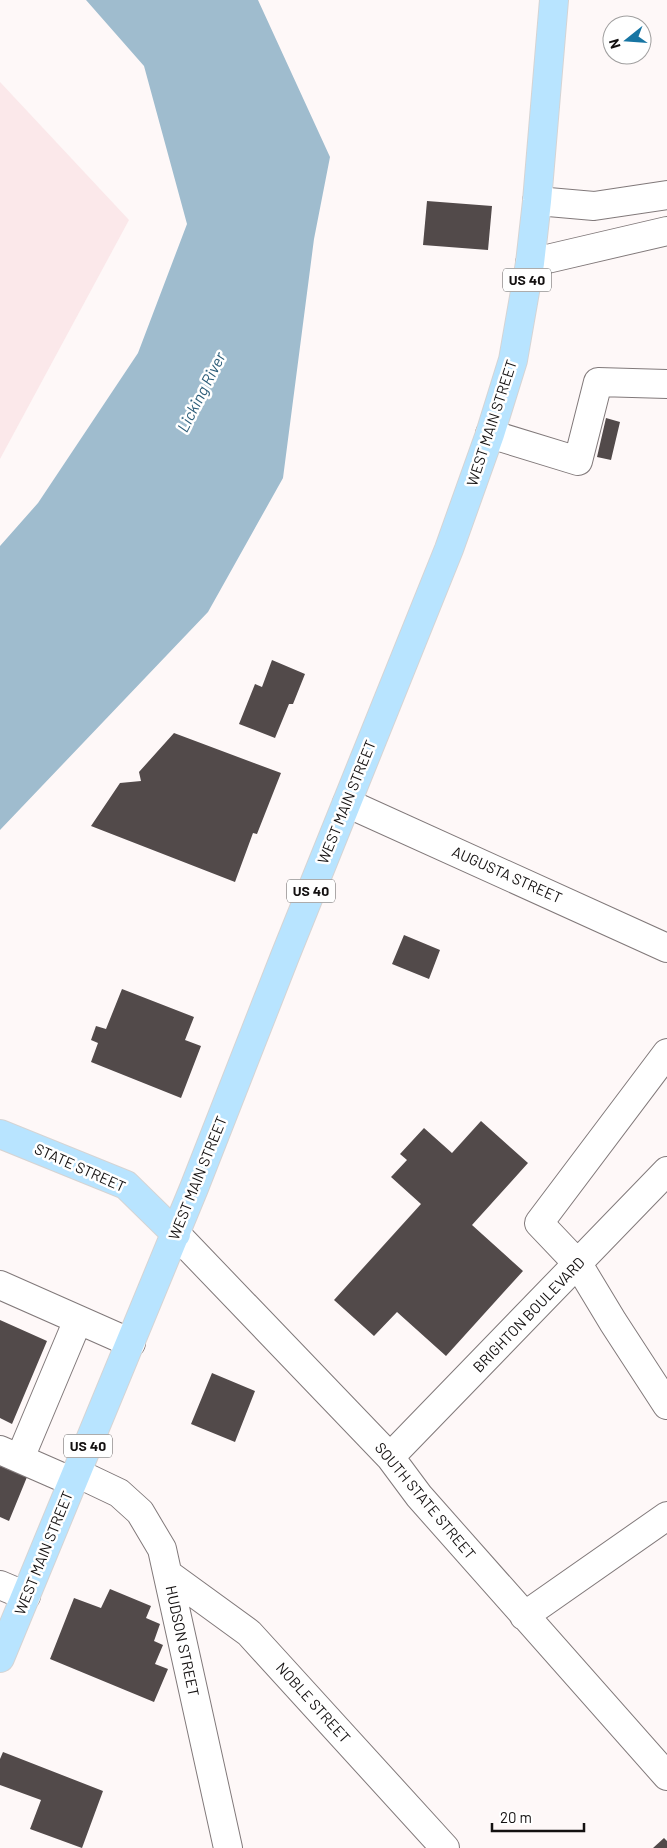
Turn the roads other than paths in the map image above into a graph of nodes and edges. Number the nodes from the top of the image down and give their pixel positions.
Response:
1 (554, 0) edge
2 (667, 195) edge
3 (537, 201) junction
4 (667, 231) edge
5 (530, 263) junction
6 (667, 384) edge
7 (490, 434) junction
8 (347, 803) junction
9 (667, 948) edge
10 (667, 1053) edge
11 (0, 1134) edge
12 (667, 1172) edge
13 (176, 1234) junction
14 (578, 1264) junction
15 (0, 1285) edge
16 (78, 1320) junction
17 (131, 1343) junction
18 (667, 1405) edge
19 (10, 1454) edge
20 (390, 1457) junction
21 (75, 1477) junction
22 (667, 1516) edge
23 (168, 1574) junction
24 (0, 1585) edge
25 (26, 1596) junction
26 (524, 1616) junction
27 (0, 1658) edge
28 (667, 1776) edge
29 (228, 1848) edge
30 (445, 1848) edge

1 - 3 main road, WEST MAIN STREET / US 40
2 - 3 street
3 - 5 main road, WEST MAIN STREET / US 40
4 - 5 street
5 - 7 main road, WEST MAIN STREET / US 40
6 - 7 street
7 - 8 main road, WEST MAIN STREET / US 40
8 - 9 street, AUGUSTA STREET
8 - 13 main road, WEST MAIN STREET / US 40
10 - 14 street
11 - 13 main road, STATE STREET
12 - 14 street, BRIGHTON BOULEVARD
13 - 17 main road, WEST MAIN STREET / US 40
13 - 20 street, SOUTH STATE STREET
14 - 18 street
14 - 20 street, BRIGHTON BOULEVARD
15 - 16 street
16 - 17 street
16 - 19 street
17 - 21 main road, WEST MAIN STREET / US 40
19 - 21 street, HUDSON STREET
20 - 26 street, SOUTH STATE STREET
21 - 23 street, HUDSON STREET
21 - 25 main road, WEST MAIN STREET / US 40
22 - 26 street
23 - 29 street, HUDSON STREET
23 - 30 street, NOBLE STREET
24 - 25 street
25 - 27 main road, WEST MAIN STREET / US 40
26 - 28 street, SOUTH STATE STREET

